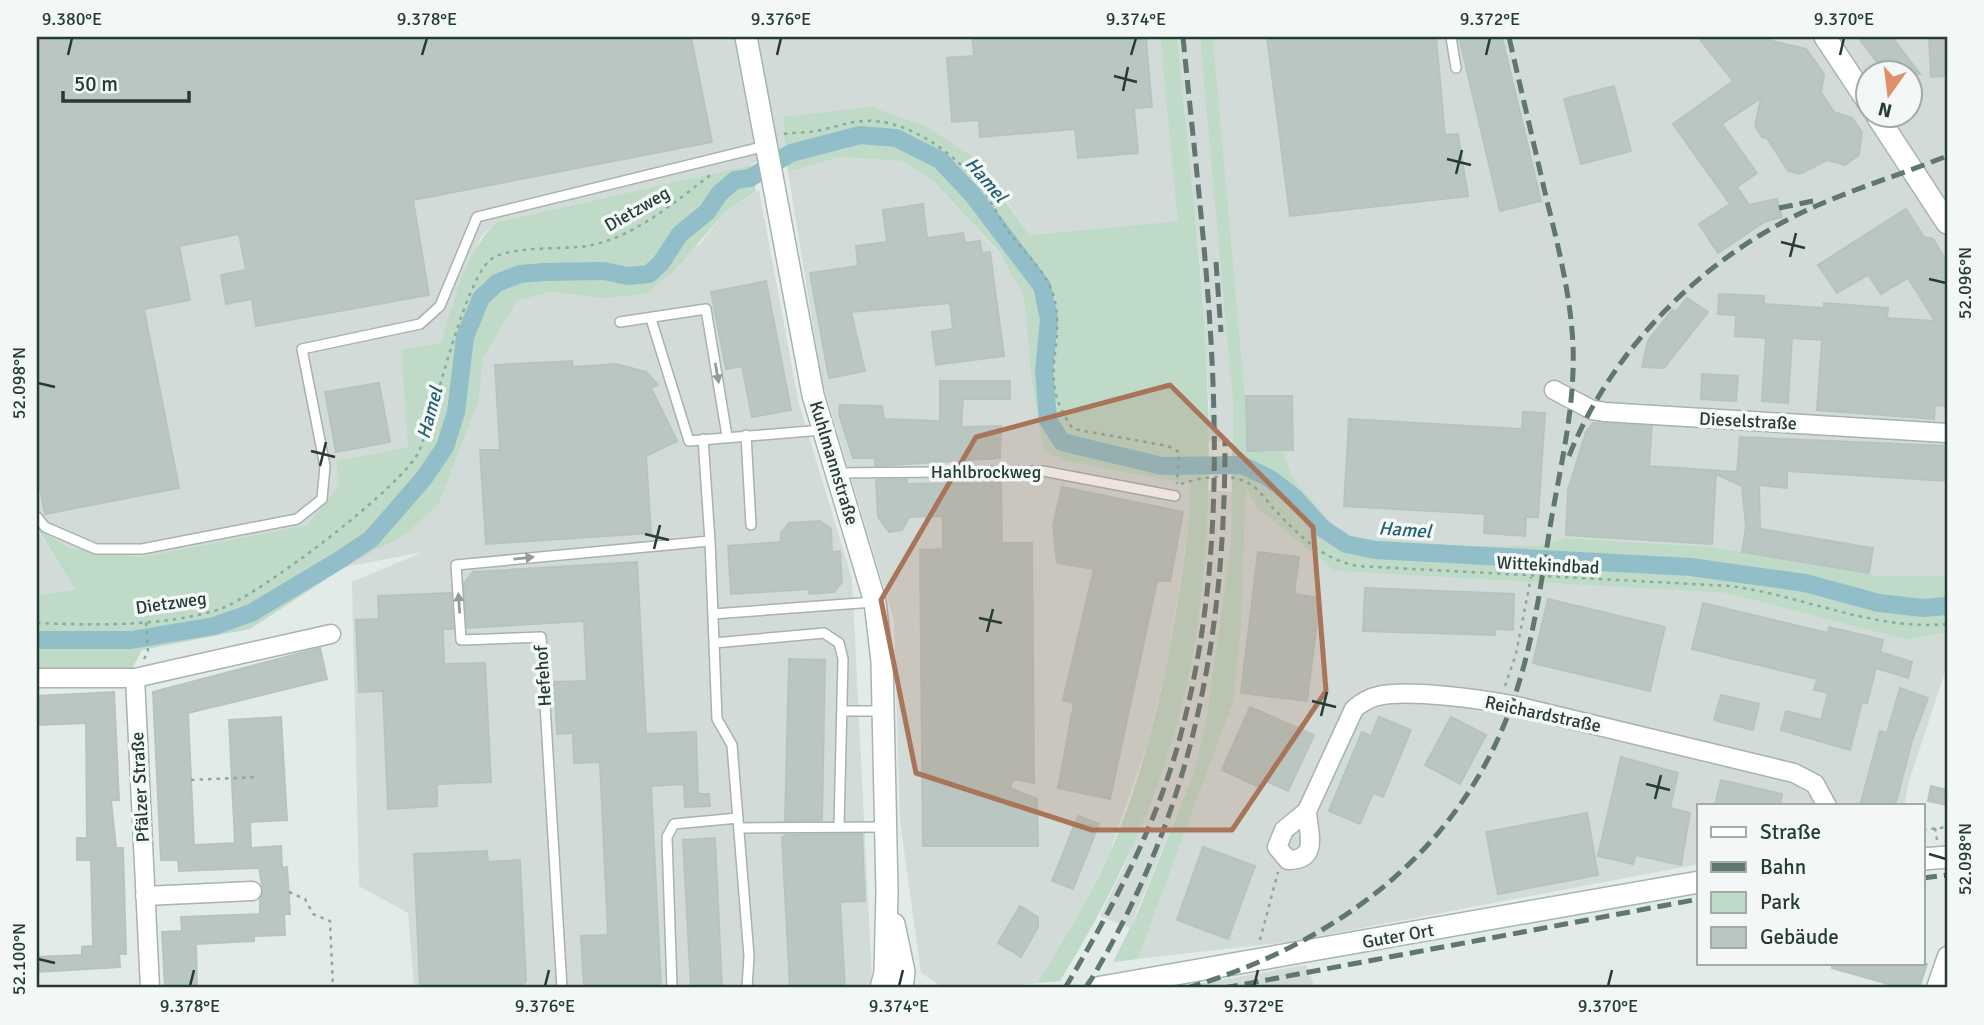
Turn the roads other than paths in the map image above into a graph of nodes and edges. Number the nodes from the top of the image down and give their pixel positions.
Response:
1 (746, 37) edge
2 (1451, 37) edge
3 (1825, 37) edge
4 (1455, 68) dead end
5 (1854, 81) edge
6 (1886, 130) edge
7 (767, 151) junction
8 (1947, 223) edge
9 (651, 319) junction
10 (620, 322) dead end
11 (1554, 390) dead end
12 (822, 430) junction
13 (1947, 433) edge
14 (746, 435) junction
15 (727, 436) junction
16 (703, 439) junction
17 (835, 473) junction
18 (1175, 496) dead end
19 (37, 517) edge
20 (751, 525) dead end
21 (710, 541) junction
22 (875, 602) junction
23 (713, 614) junction
24 (331, 634) dead end
25 (714, 643) junction
26 (37, 678) edge
27 (135, 678) junction
28 (842, 711) junction
29 (882, 711) junction
30 (1825, 804) edge
31 (1307, 811) junction
32 (738, 823) junction
33 (839, 827) junction
34 (884, 827) junction
35 (1947, 857) edge
36 (1924, 859) edge
37 (1697, 882) edge
38 (252, 891) dead end
39 (145, 896) junction
40 (1947, 956) edge
41 (896, 983) edge
42 (150, 988) edge
43 (562, 988) edge
44 (672, 988) edge
45 (747, 988) edge
46 (1096, 988) edge
47 (1936, 988) edge

1 - 7 main road, Kuhlmannstraße
2 - 4 lane
3 - 5 main road
6 - 8 main road
7 - 12 main road, Kuhlmannstraße
7 - 19 lane
9 - 10 lane
9 -> 15 lane
9 - 16 lane
11 - 13 street, Dieselstraße
12 - 14 lane
12 - 17 main road, Kuhlmannstraße
14 - 15 lane
14 - 20 lane
15 - 16 lane
16 - 21 lane
17 - 18 lane, Hahlbrockweg
17 - 22 main road, Kuhlmannstraße
21 - 23 lane
43 -> 21 lane, Hefehof
22 - 23 lane
22 - 29 main road, Kuhlmannstraße
23 - 25 lane
24 - 27 street
25 - 28 lane
25 - 32 lane
26 - 27 street
27 - 39 street, Pfälzer Straße
28 - 29 lane
28 - 33 lane
29 - 34 main road, Kuhlmannstraße
30 - 31 street, Reichardstraße
31 - 31 street, Reichardstraße
32 - 33 lane
32 - 44 lane
32 - 45 lane
33 - 34 lane
34 - 41 main road, Kuhlmannstraße
35 - 36 main road
37 - 46 main road, Guter Ort
38 - 39 street
39 - 42 street, Pfälzer Straße
40 - 47 street

